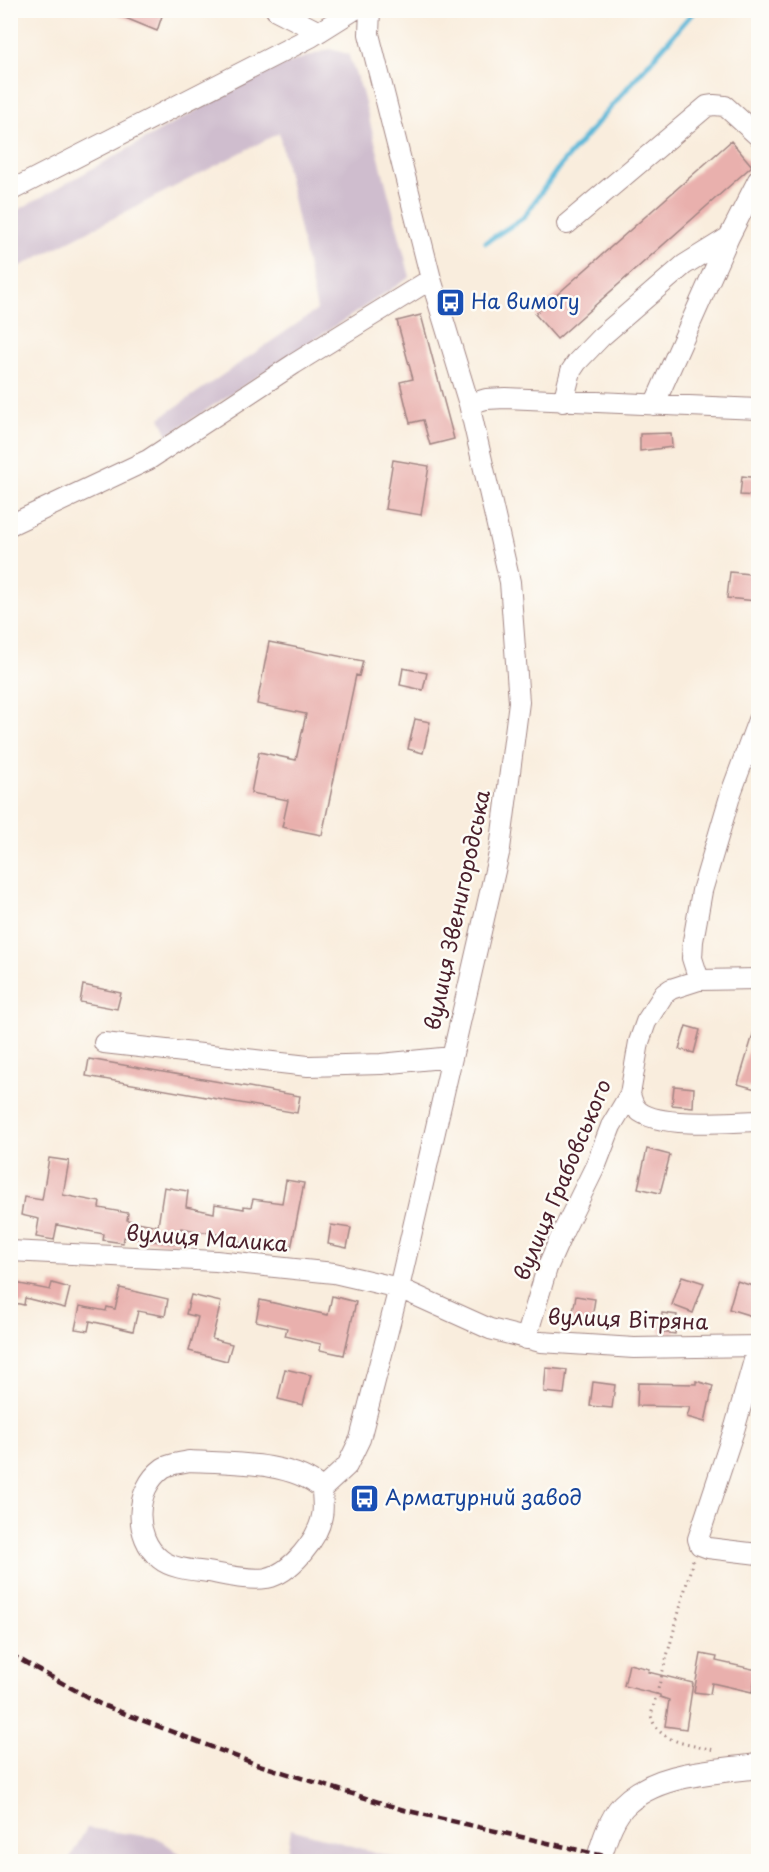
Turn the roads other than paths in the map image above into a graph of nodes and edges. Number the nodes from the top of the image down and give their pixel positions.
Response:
1 (276, 10) edge
2 (354, 10) edge
3 (370, 10) edge
4 (319, 32) junction
5 (759, 136) edge
6 (759, 180) edge
7 (10, 191) edge
8 (567, 224) dead end
9 (729, 237) junction
10 (431, 279) junction
11 (564, 402) junction
12 (469, 404) junction
13 (654, 405) junction
14 (759, 409) edge
15 (10, 525) edge
16 (759, 720) edge
17 (759, 979) edge
18 (699, 980) junction
19 (104, 1043) dead end
20 (453, 1057) junction
21 (630, 1094) junction
22 (759, 1121) edge
23 (10, 1251) edge
24 (399, 1288) junction
25 (526, 1339) junction
26 (758, 1346) edge
27 (322, 1489) junction
28 (759, 1554) edge
29 (759, 1766) edge
30 (598, 1862) edge

1 - 4 street
2 - 4 street
3 - 10 street, вулиця Звенигородська
4 - 7 street
5 - 8 street
6 - 9 street
9 - 11 street
9 - 13 street
10 - 12 street, вулиця Звенигородська
10 - 15 street
11 - 12 street
11 - 13 street
12 - 20 street, вулиця Звенигородська
13 - 14 street
16 - 18 street
17 - 18 street, вулиця Грабовського
18 - 21 street, вулиця Грабовського
19 - 20 street
20 - 24 street, вулиця Звенигородська
21 - 22 street
21 - 25 street, вулиця Грабовського
23 - 24 street, вулиця Малика
24 - 25 street, вулиця Вітряна
24 - 27 street, вулиця Звенигородська
25 - 26 street, вулиця Вітряна
26 - 28 street
27 - 27 street
29 - 30 main road

